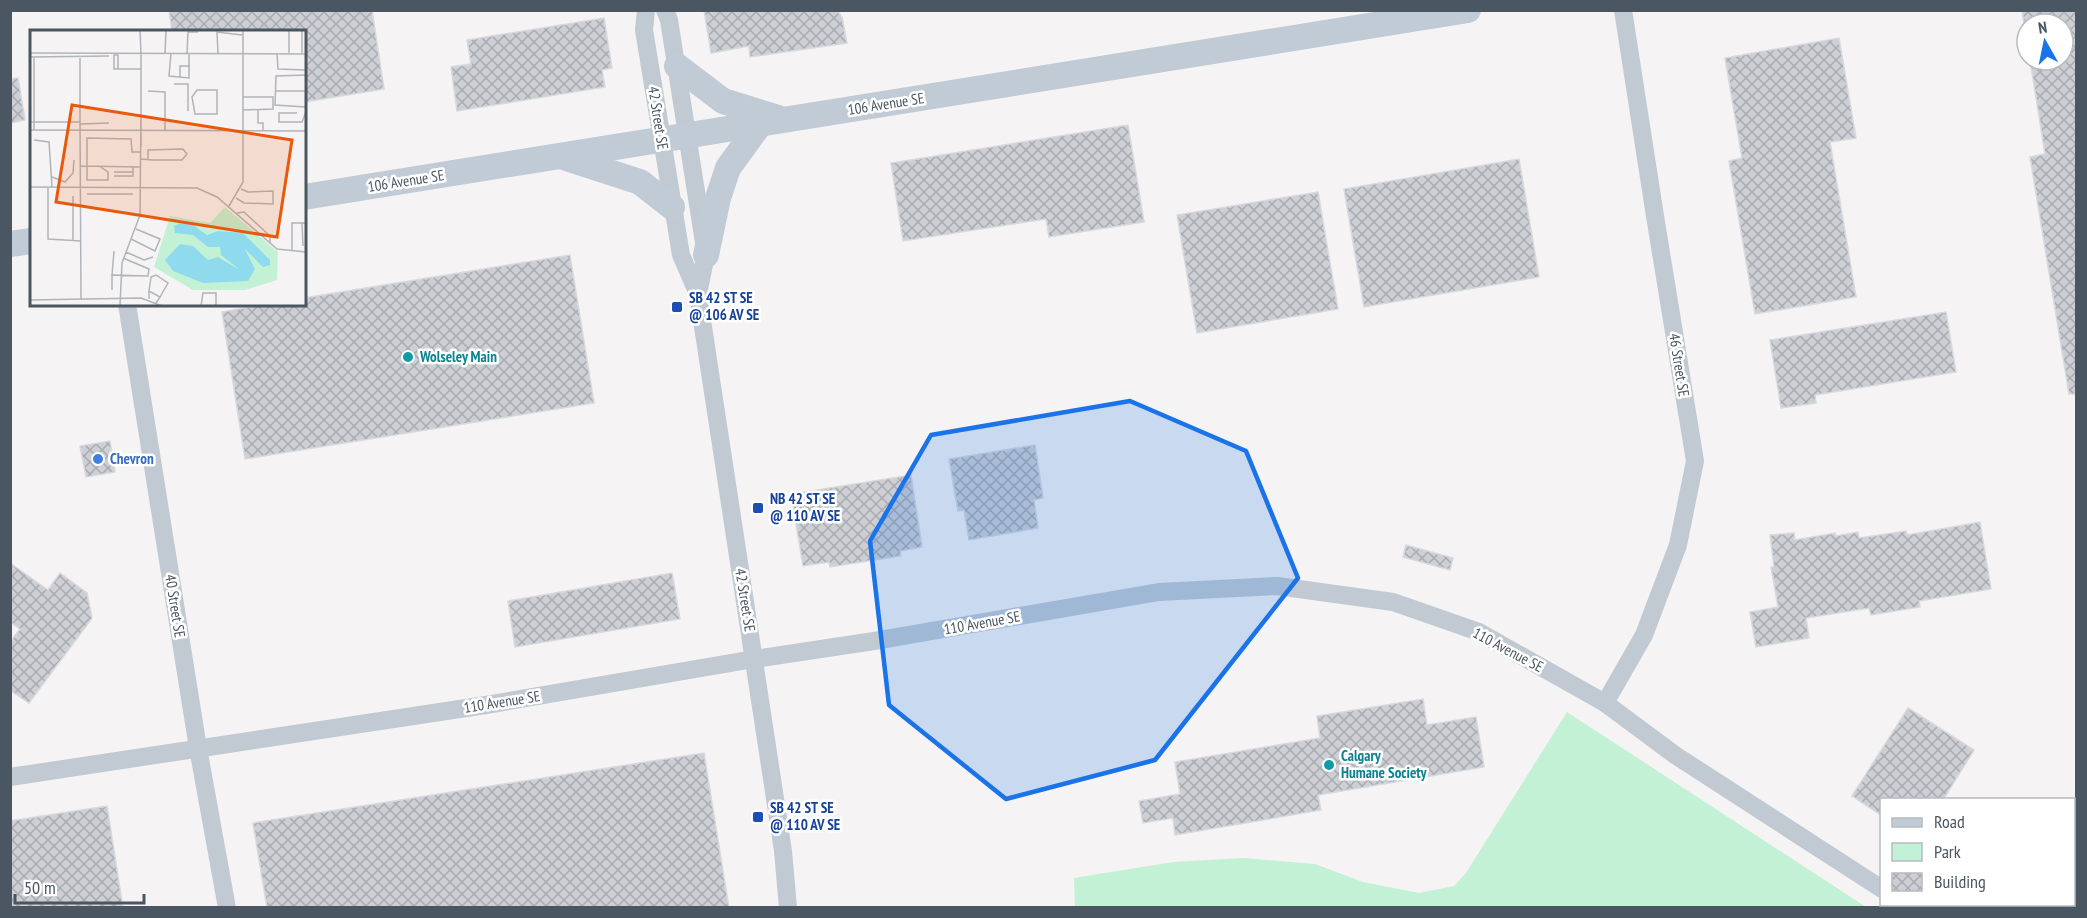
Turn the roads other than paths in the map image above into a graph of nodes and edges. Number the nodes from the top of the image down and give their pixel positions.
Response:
1 (646, 10) edge
2 (665, 10) edge
3 (1468, 10) edge
4 (1623, 10) edge
5 (677, 66) junction
6 (772, 122) junction
7 (687, 135) junction
8 (661, 139) junction
9 (560, 156) junction
10 (306, 197) edge
11 (672, 207) junction
12 (30, 241) edge
13 (10, 244) edge
14 (706, 255) junction
15 (698, 294) junction
16 (127, 306) edge
17 (754, 659) junction
18 (1605, 703) junction
19 (198, 748) junction
20 (10, 777) edge
21 (1880, 888) edge
22 (227, 908) edge
23 (788, 908) edge

1 - 8 street, 42 Street SE
2 - 5 street, 42 Street SE
3 - 6 street, 106 Avenue SE
4 - 18 street, 46 Street SE
5 - 6 street
5 - 7 street, 42 Street SE
6 - 7 street, 106 Avenue SE
6 - 14 street
7 - 8 street, 106 Avenue SE
7 - 14 street, 42 Street SE
8 - 9 street, 106 Avenue SE
8 - 11 street, 42 Street SE
9 - 10 street, 106 Avenue SE
9 - 11 street
11 - 15 street, 42 Street SE
12 - 13 street
14 - 15 street, 42 Street SE
15 - 17 street, 42 Street SE
16 - 19 street, 40 Street SE
17 - 18 street, 110 Avenue SE
17 - 19 street, 110 Avenue SE
17 - 23 street, 42 Street SE
18 - 21 street, 110 Avenue SE
19 - 20 street, 110 Avenue SE
19 - 22 street, 40 Street SE

